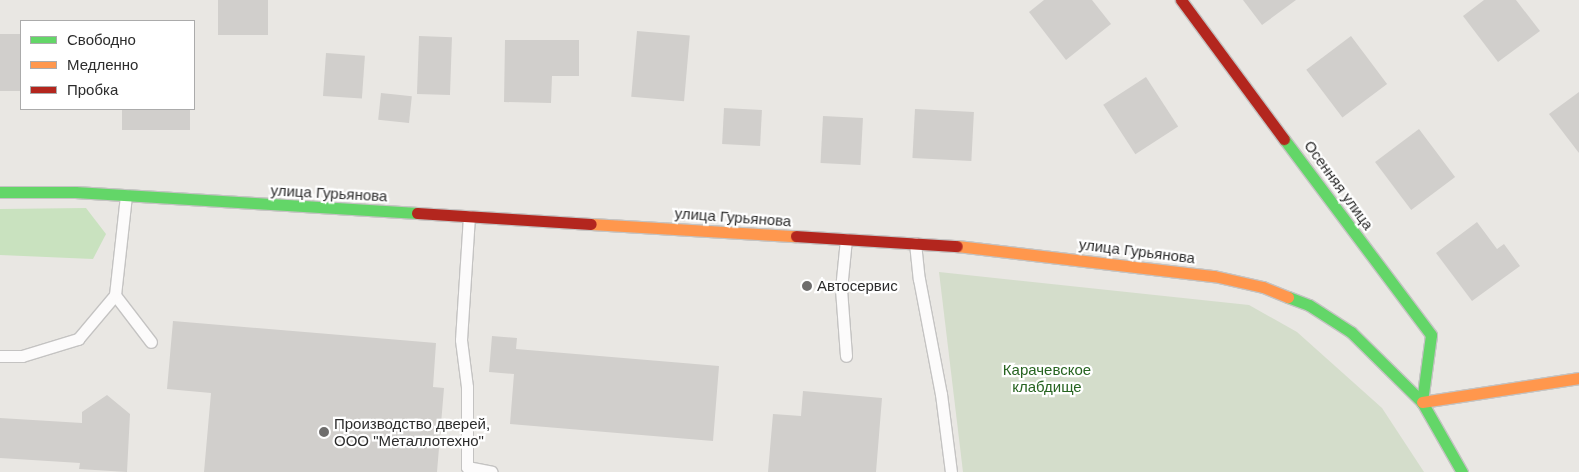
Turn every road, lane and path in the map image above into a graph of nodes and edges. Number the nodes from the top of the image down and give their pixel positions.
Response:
1 (1181, 0) edge
2 (0, 192) edge
3 (126, 196) junction
4 (469, 216) junction
5 (846, 240) junction
6 (915, 243) junction
7 (115, 295) junction
8 (151, 342) dead end
9 (0, 356) edge
10 (846, 356) dead end
11 (1579, 378) edge
12 (1422, 402) junction
13 (466, 470) edge
14 (492, 472) edge
15 (951, 472) edge
16 (1462, 472) edge

1 - 12 street, Осенняя улица
2 - 3 street, улица Гурьянова
3 - 4 street, улица Гурьянова
3 - 7 lane
4 - 5 street, улица Гурьянова
4 - 13 lane
5 - 6 street, улица Гурьянова
5 - 10 lane
6 - 12 street, улица Гурьянова
6 - 15 lane
7 - 8 lane
7 - 9 lane
11 - 12 street
12 - 16 street, улица Гурьянова
13 - 14 lane

